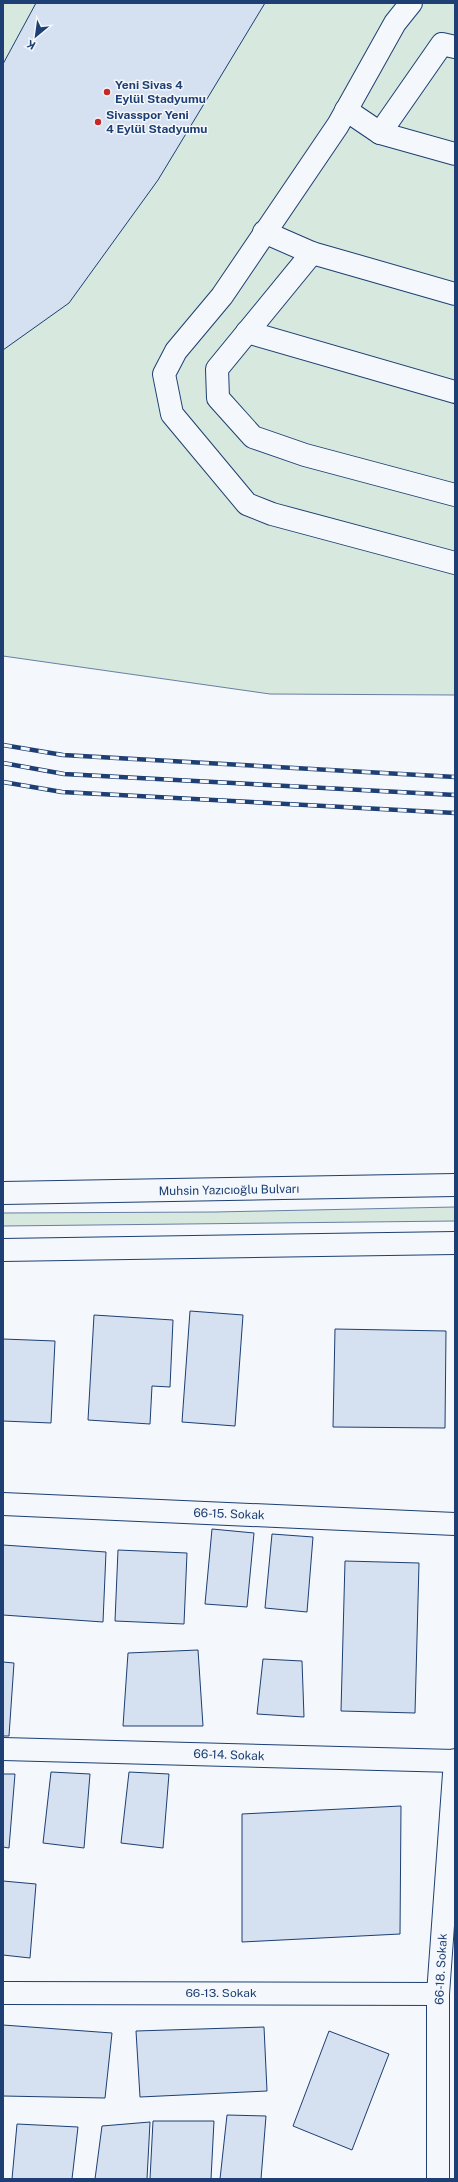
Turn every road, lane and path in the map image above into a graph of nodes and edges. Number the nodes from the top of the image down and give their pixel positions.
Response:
1 (411, 3) edge
2 (455, 47) edge
3 (346, 110) junction
4 (380, 133) junction
5 (455, 154) edge
6 (264, 232) junction
7 (312, 253) junction
8 (455, 294) edge
9 (248, 332) junction
10 (455, 392) edge
11 (455, 495) edge
12 (455, 563) edge
13 (455, 1185) edge
14 (3, 1193) edge
15 (455, 1243) edge
16 (3, 1250) edge
17 (3, 1504) edge
18 (455, 1524) edge
19 (3, 1749) edge
20 (455, 1761) edge
21 (450, 1898) edge
22 (3, 1992) edge
23 (438, 1994) junction
24 (438, 2179) edge

1 - 3 street
2 - 4 street
3 - 4 street
3 - 6 street
4 - 5 street
6 - 7 street
6 - 12 street
7 - 8 street
7 - 9 street
9 - 10 street
9 - 11 street
13 - 14 street, Muhsin Yazıcıoğlu Bulvarı
15 - 16 street
17 - 18 street, 66-15. Sokak
19 - 20 street, 66-14. Sokak
20 - 21 street, 66-18. Sokak
21 - 23 street, 66-18. Sokak
22 - 23 street, 66-13. Sokak
23 - 24 street, 66-18. Sokak

